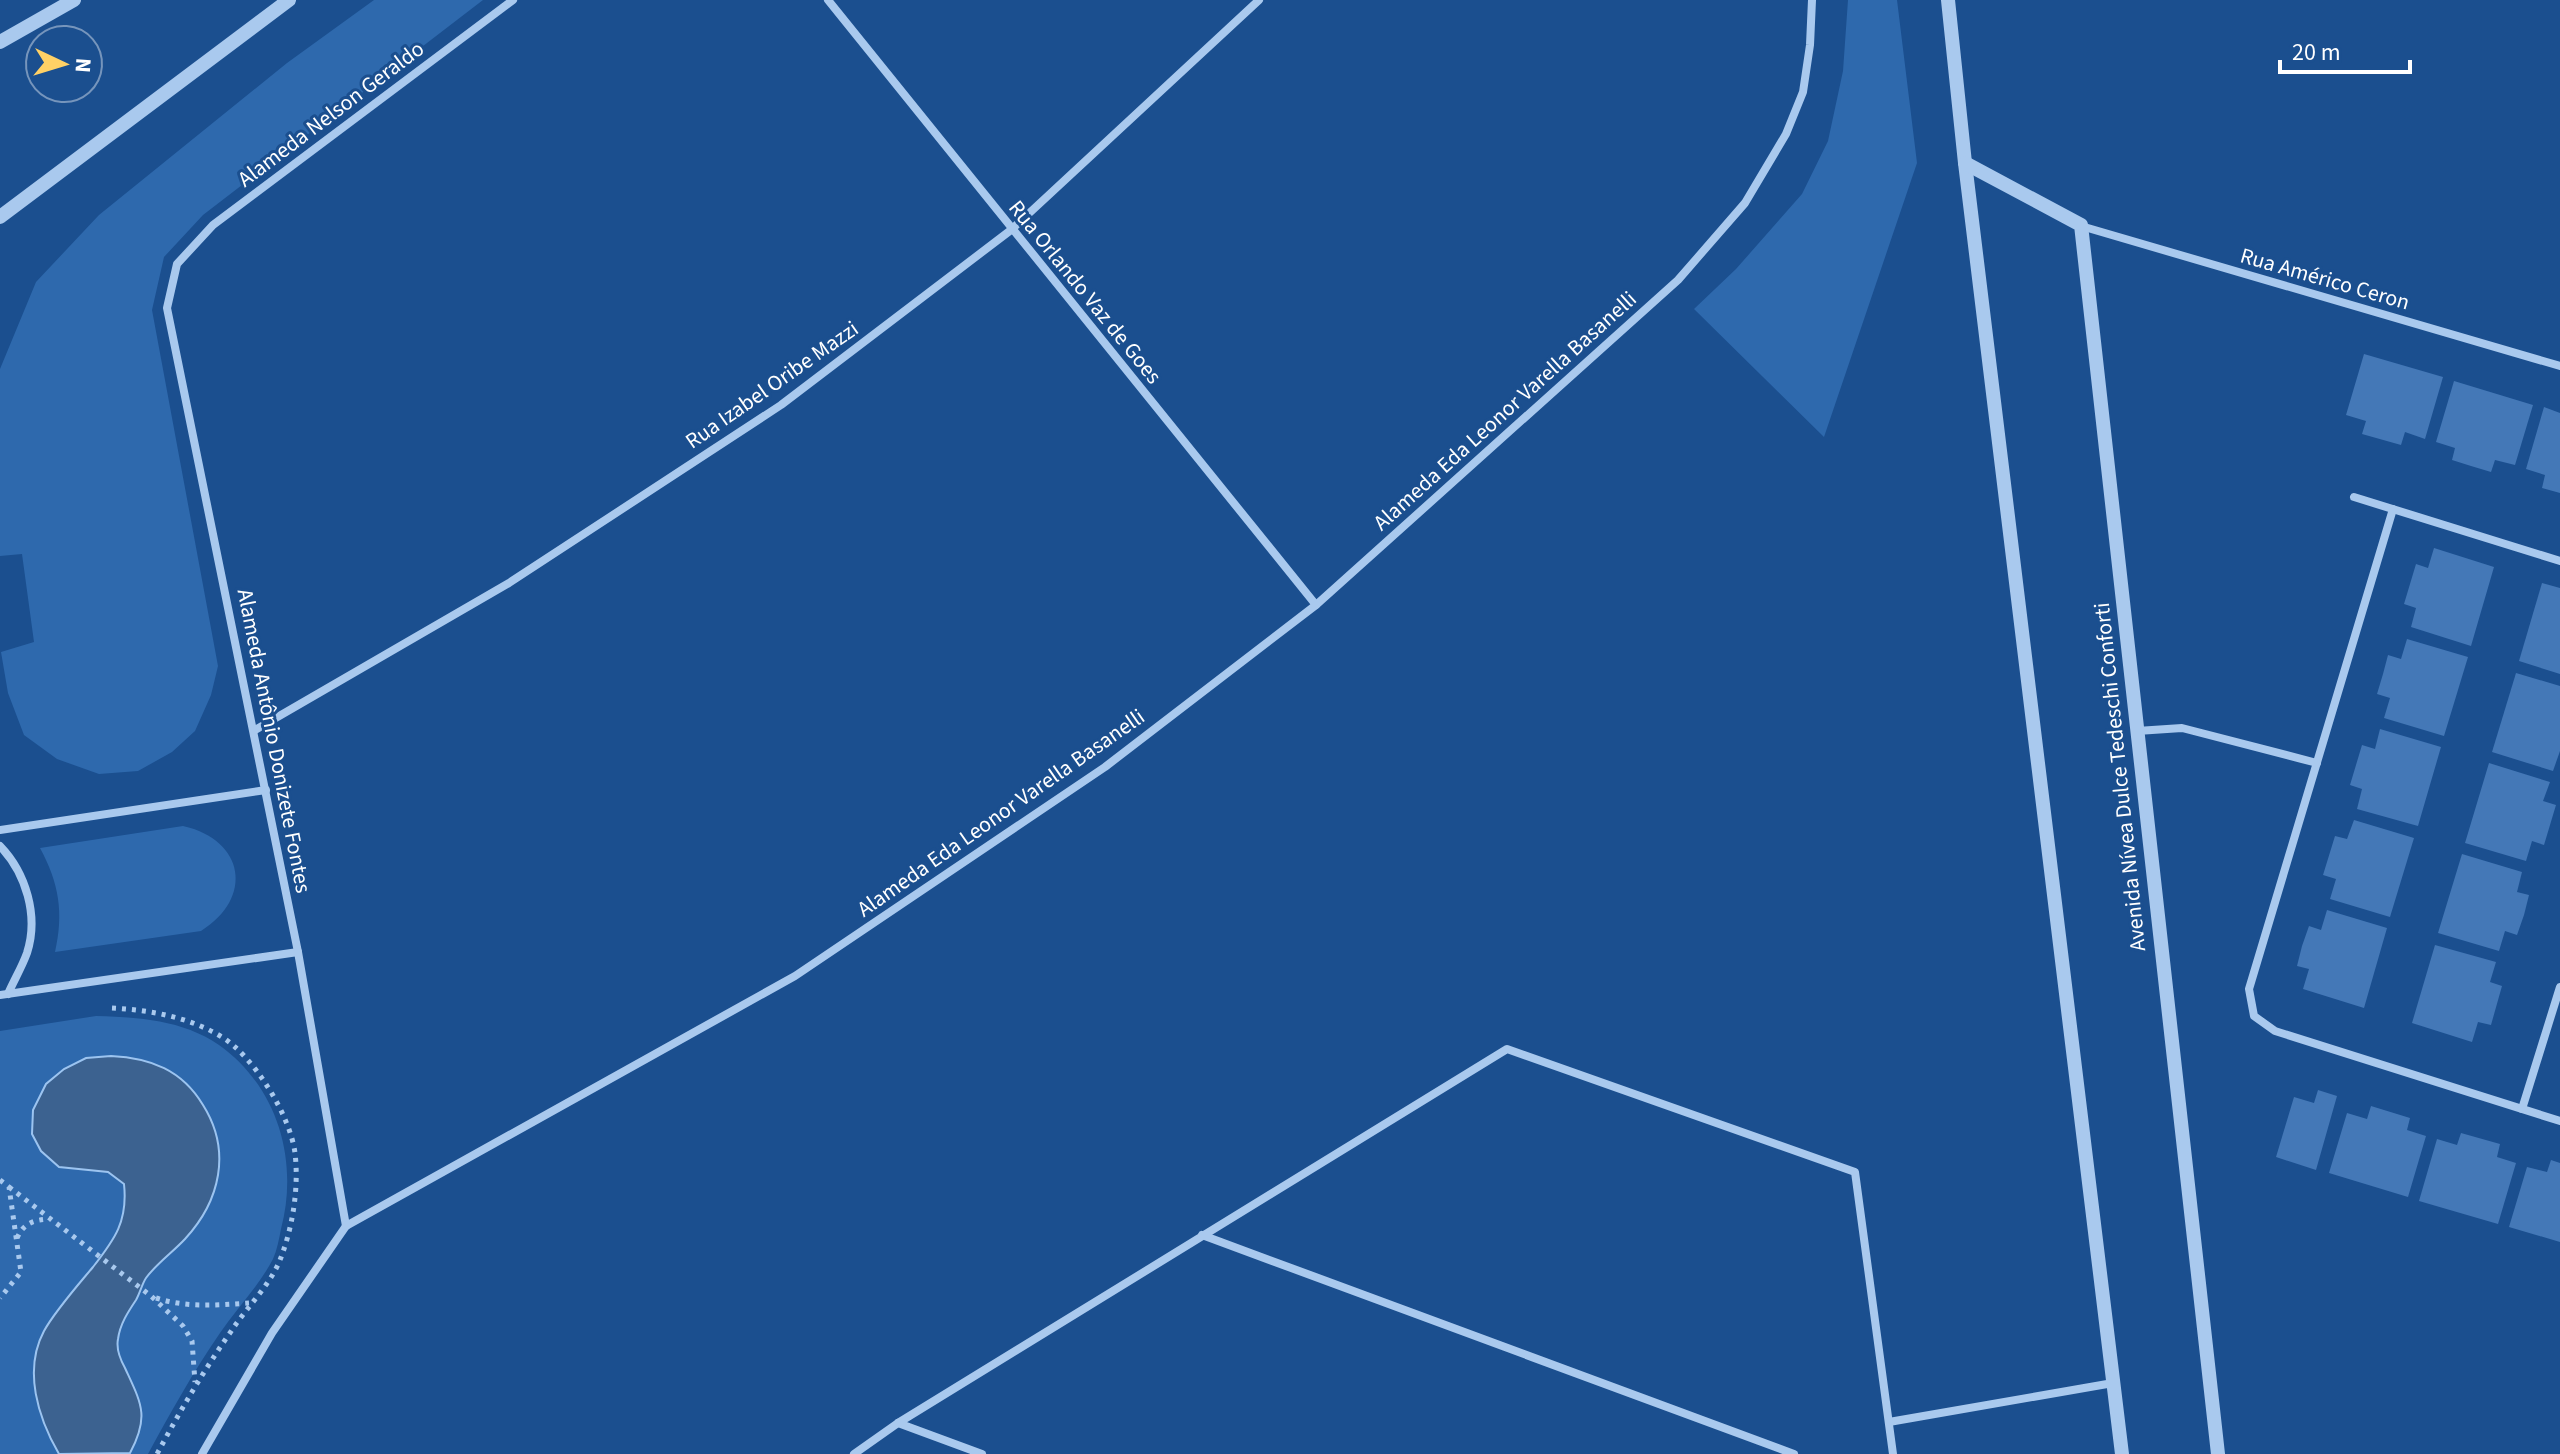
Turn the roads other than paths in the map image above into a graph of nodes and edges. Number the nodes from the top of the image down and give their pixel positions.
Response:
1 (74, 0) edge
2 (289, 0) edge
3 (513, 0) edge
4 (828, 0) edge
5 (1259, 0) edge
6 (1812, 0) edge
7 (1948, 0) edge
8 (0, 42) edge
9 (1965, 163) junction
10 (0, 217) edge
11 (2081, 225) junction
12 (1011, 230) junction
13 (177, 264) joint
14 (2560, 366) edge
15 (2354, 497) dead end
16 (2393, 509) junction
17 (2560, 561) edge
18 (1316, 605) junction
19 (255, 730) junction
20 (2137, 731) junction
21 (2317, 763) junction
22 (266, 790) junction
23 (0, 830) edge
24 (0, 846) edge
25 (298, 952) junction
26 (2560, 987) edge
27 (4, 994) edge
28 (2522, 1109) junction
29 (2560, 1121) edge
30 (346, 1226) junction
31 (1202, 1235) junction
32 (2113, 1383) junction
33 (1889, 1422) junction
34 (898, 1423) junction
35 (202, 1454) edge
36 (854, 1454) edge
37 (982, 1454) edge
38 (1794, 1454) edge
39 (1893, 1454) edge
40 (2122, 1454) edge
41 (2218, 1454) edge

1 - 8 street
2 - 10 street
3 - 13 street, Alameda Nelson Geraldo
4 - 12 street, Rua Orlando Vaz de Goes
5 - 12 street, Rua Izabel Oribe Mazzi
6 - 18 street, Alameda Eda Leonor Varella Basanelli
7 - 9 street
9 - 11 street
9 - 32 street
11 - 14 street, Rua Américo Ceron
11 - 20 street, Avenida Nívea Dulce Tedeschi Conforti
12 - 18 street, Rua Orlando Vaz de Goes
12 - 19 street, Rua Izabel Oribe Mazzi
13 - 19 street, Alameda Antônio Donizete Fontes
15 - 16 street
16 - 17 street
16 - 21 street
18 - 30 street, Alameda Eda Leonor Varella Basanelli
19 - 22 street, Alameda Antônio Donizete Fontes
20 - 21 street
20 - 41 street, Avenida Nívea Dulce Tedeschi Conforti
21 - 28 street
22 - 23 street
22 - 25 street, Alameda Antônio Donizete Fontes
24 - 27 street
25 - 27 street
25 - 30 street, Alameda Antônio Donizete Fontes
26 - 28 street
28 - 29 street
30 - 35 street, Alameda Eda Leonor Varella Basanelli
31 - 33 street
31 - 34 street
31 - 38 street
32 - 33 street
32 - 40 street
33 - 39 street
34 - 36 street
34 - 37 street

